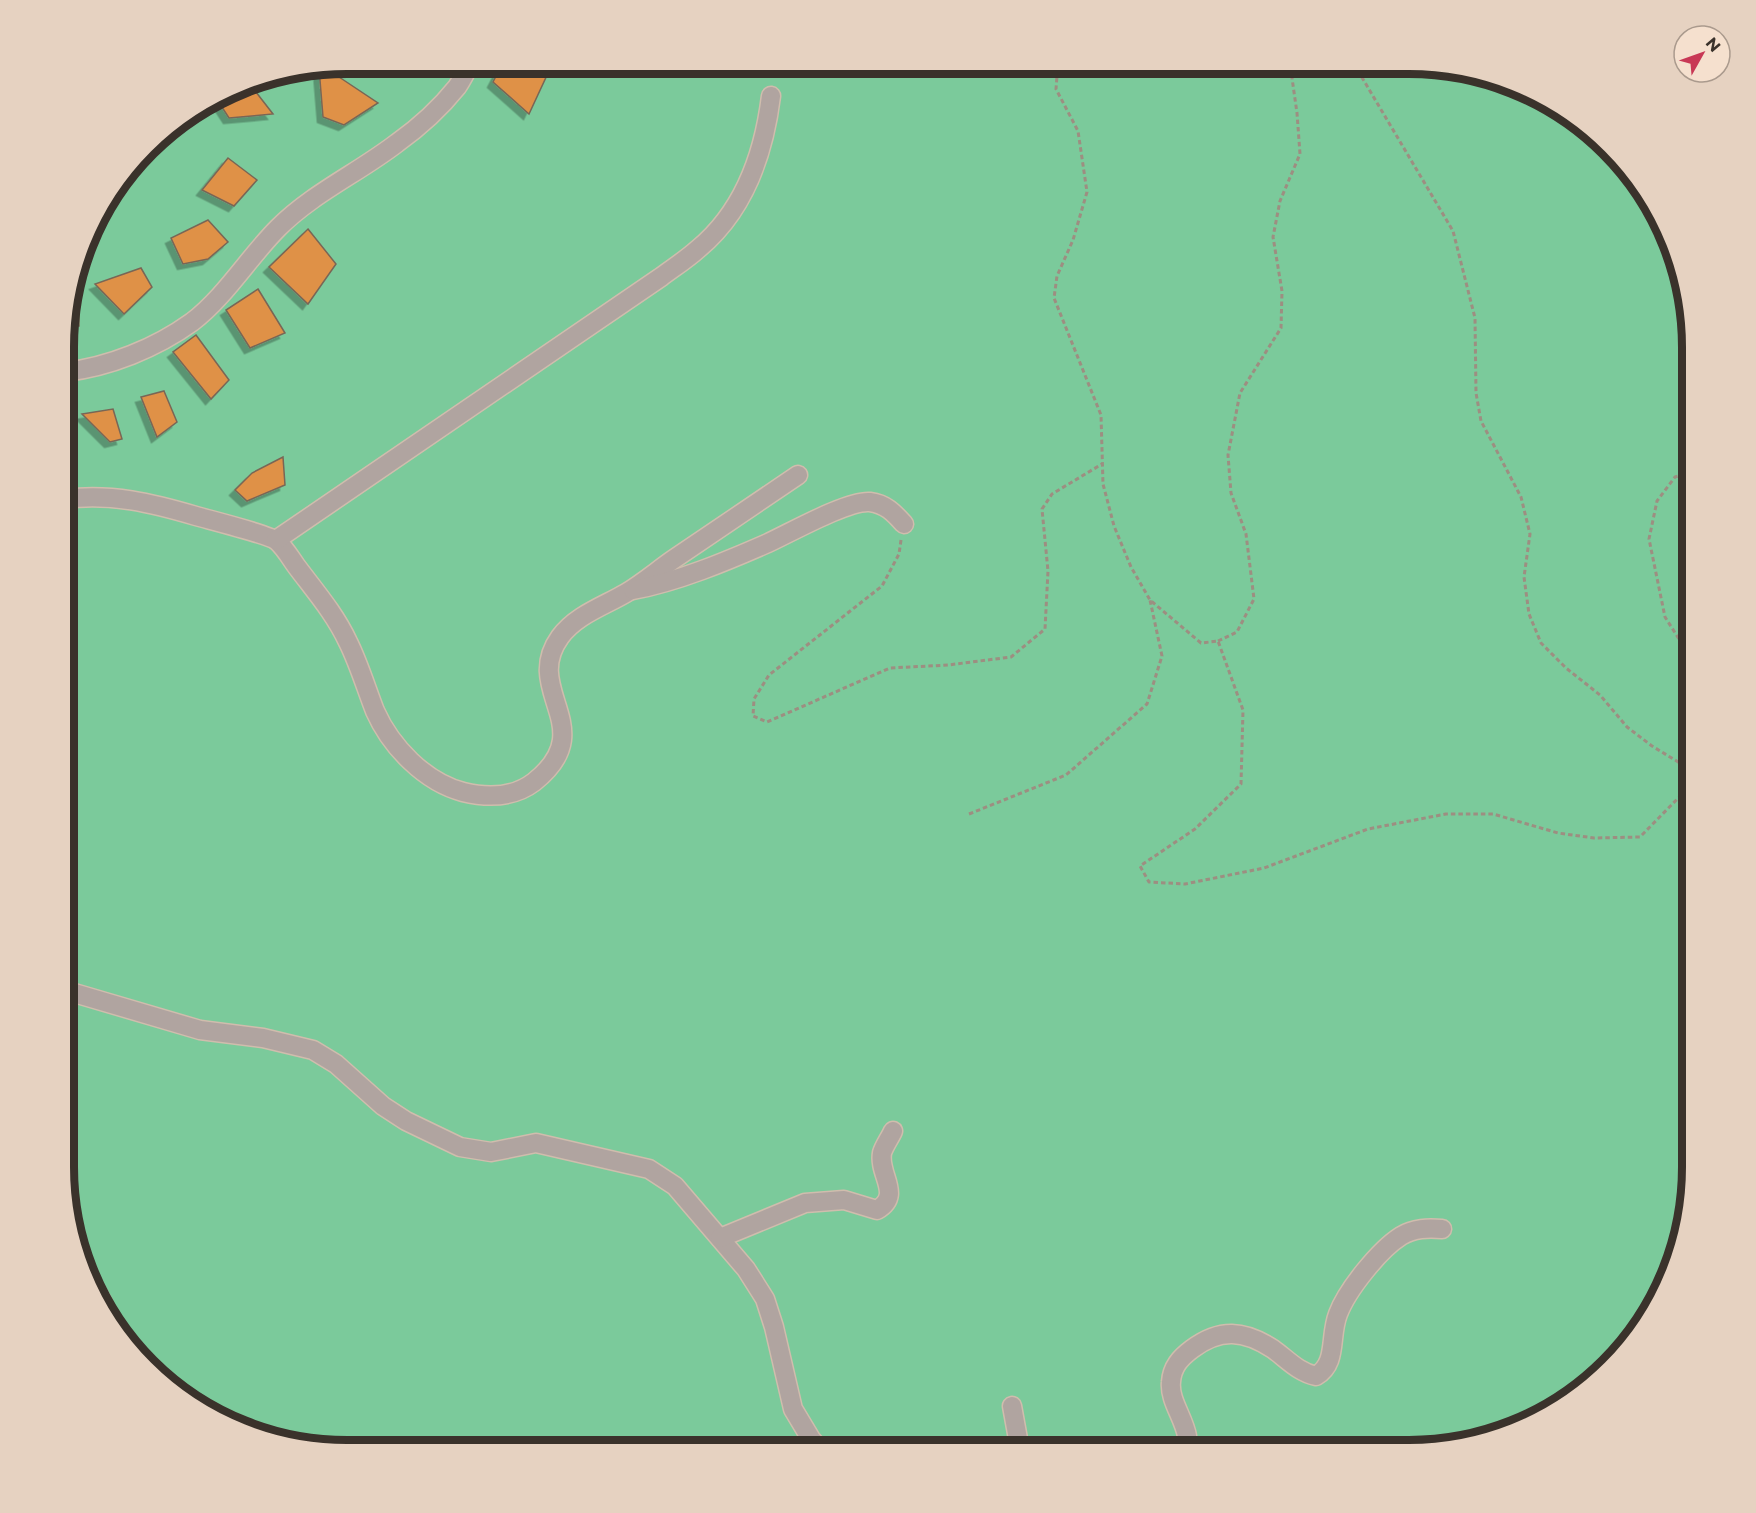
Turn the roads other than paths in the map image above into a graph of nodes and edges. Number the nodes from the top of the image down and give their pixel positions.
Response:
1 (465, 74) edge
2 (771, 96) dead end
3 (74, 370) edge
4 (798, 475) dead end
5 (74, 498) edge
6 (904, 524) road end
7 (276, 540) junction
8 (629, 591) junction
9 (74, 993) edge
10 (893, 1131) dead end
11 (1442, 1229) dead end
12 (720, 1238) junction
13 (1012, 1406) dead end
14 (812, 1440) edge
15 (1018, 1440) edge
16 (1187, 1440) edge

1 - 3 street
2 - 7 street
4 - 8 street
5 - 7 street
6 - 8 street
7 - 8 street
9 - 12 street
10 - 12 street
11 - 16 street
12 - 14 street
13 - 15 street

